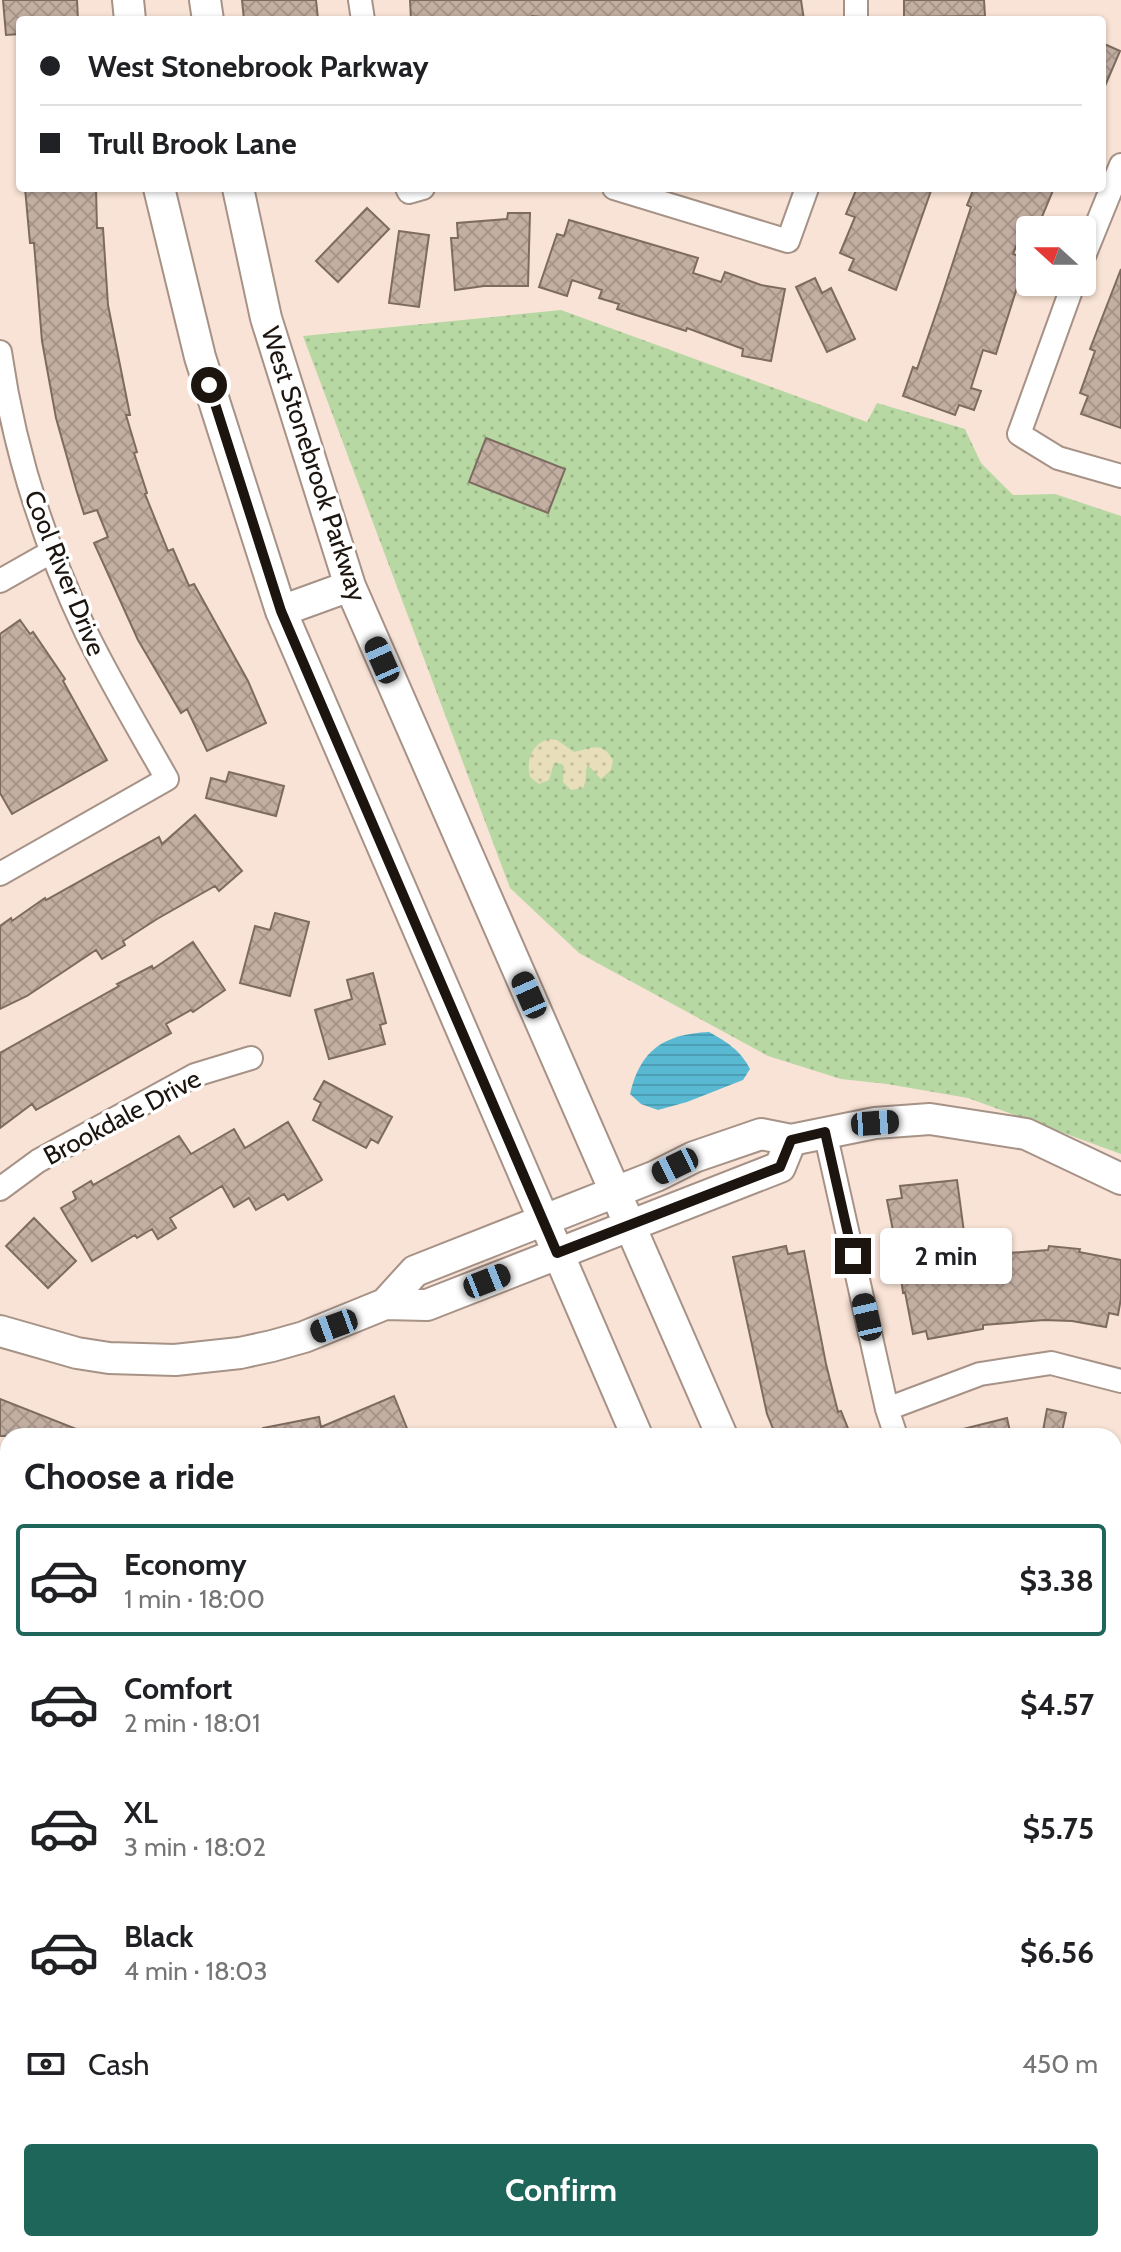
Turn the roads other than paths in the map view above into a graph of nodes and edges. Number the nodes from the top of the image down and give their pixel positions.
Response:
1 (1121, 165) edge
2 (160, 192) edge
3 (239, 192) edge
4 (627, 192) edge
5 (806, 192) edge
6 (1114, 199) edge
7 (1096, 234) edge
8 (1069, 296) edge
9 (0, 352) edge
10 (10, 452) edge
11 (1121, 476) edge
12 (51, 552) junction
13 (0, 581) edge
14 (350, 586) junction
15 (281, 611) junction
16 (0, 874) edge
17 (251, 1058) dead end
18 (825, 1132) junction
19 (791, 1140) junction
20 (1121, 1179) edge
21 (0, 1189) edge
22 (616, 1191) junction
23 (542, 1220) junction
24 (630, 1225) junction
25 (557, 1253) junction
26 (385, 1304) junction
27 (0, 1331) edge
28 (1121, 1381) edge
29 (887, 1409) junction
30 (634, 1428) edge
31 (719, 1428) edge
32 (893, 1428) edge

1 - 6 street
2 - 15 street
3 - 14 street, West Stonebrook Parkway
4 - 5 street
6 - 7 street
8 - 11 street
9 - 10 street, Cool River Drive
10 - 12 street, Cool River Drive
12 - 13 street
12 - 16 street, Cool River Drive
14 - 15 street
14 - 22 street, West Stonebrook Parkway
15 - 23 street
17 - 21 street, Brookdale Drive
18 - 19 street
18 - 20 street
18 - 29 street
19 - 22 street
19 - 24 street
22 - 23 street
22 - 24 street, West Stonebrook Parkway
23 - 25 street
23 - 26 street
24 - 25 street
24 - 31 street, West Stonebrook Parkway
25 - 26 street
25 - 30 street
26 - 27 street
28 - 29 street
29 - 32 street

